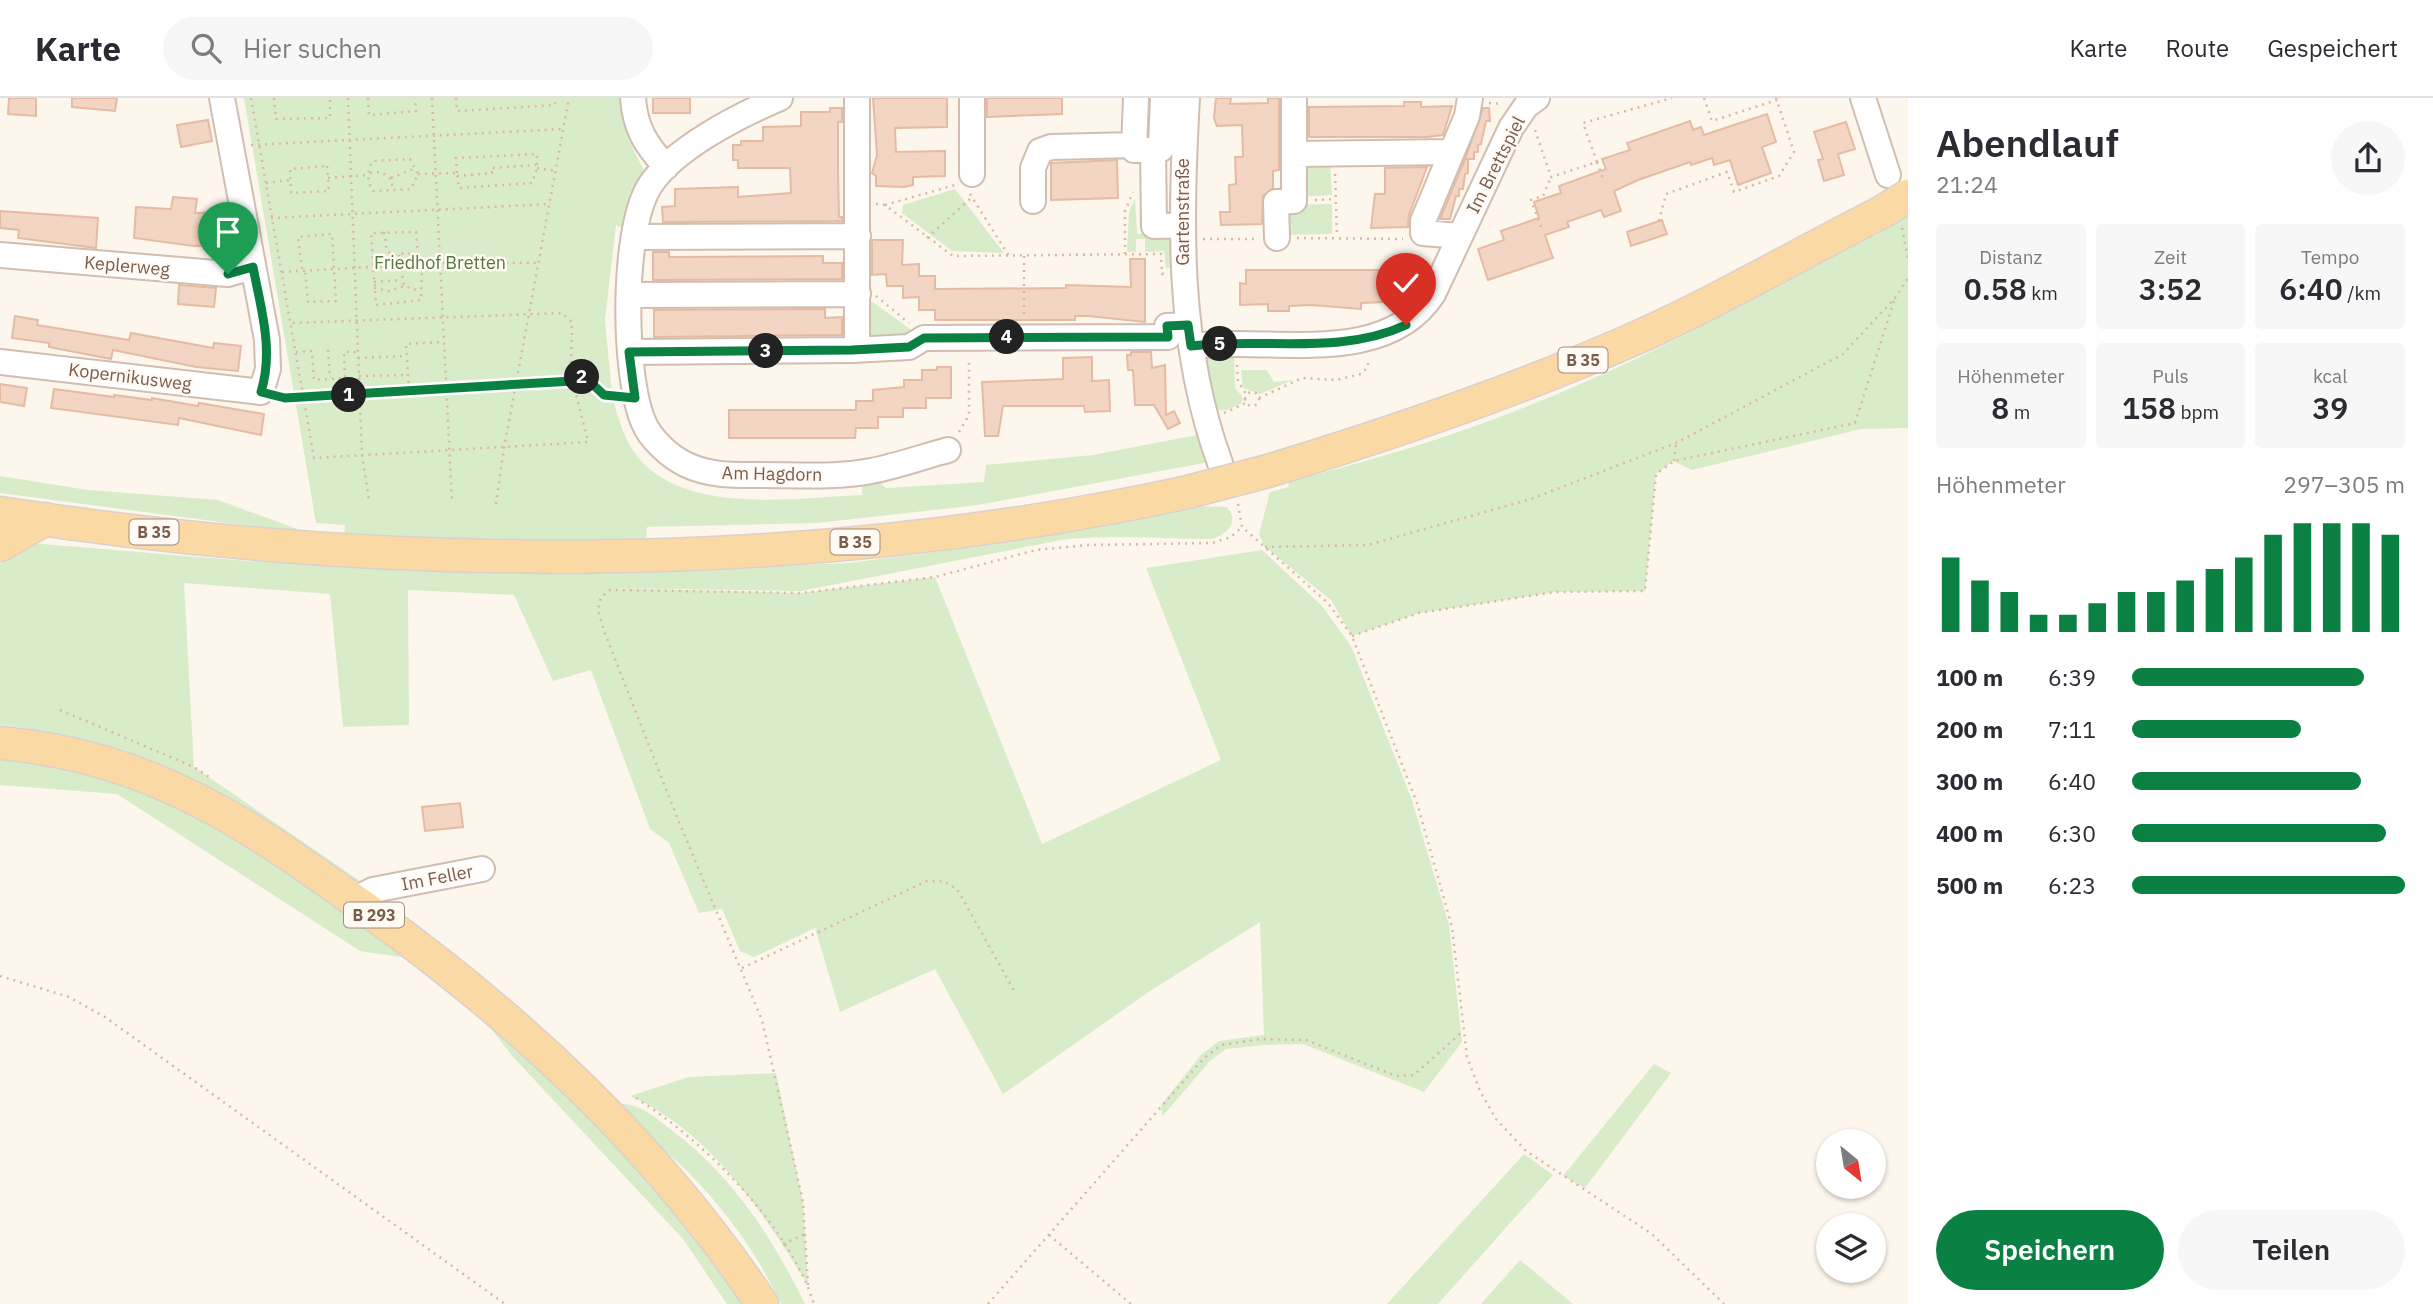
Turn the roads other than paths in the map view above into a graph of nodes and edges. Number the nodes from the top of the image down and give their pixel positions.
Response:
1 (222, 98) edge
2 (633, 98) edge
3 (780, 98) edge
4 (857, 98) edge
5 (972, 98) edge
6 (1136, 98) edge
7 (1293, 98) edge
8 (1863, 98) edge
9 (1470, 101) edge
10 (1532, 102) edge
11 (1174, 110) edge
12 (1158, 148) junction
13 (1451, 152) junction
14 (1294, 154) junction
15 (666, 167) junction
16 (964, 179) road end
17 (1893, 194) edge
18 (1033, 201) dead end
19 (858, 236) junction
20 (1460, 236) junction
21 (635, 237) junction
22 (1277, 238) road end
23 (0, 255) edge
24 (253, 267) junction
25 (866, 293) junction
26 (629, 295) junction
27 (1190, 336) junction
28 (857, 349) junction
29 (629, 352) junction
30 (0, 362) edge
31 (948, 450) dead end
32 (1220, 463) dead end
33 (0, 513) edge
34 (46, 519) junction
35 (0, 545) edge
36 (0, 743) edge
37 (482, 869) dead end
38 (354, 900) junction
39 (762, 1304) edge

1 - 24 street
2 - 15 street
3 - 15 street, Am Hagdorn
4 - 19 street
5 - 16 street
6 - 12 street
7 - 14 street
8 - 17 street
9 - 13 street
10 - 20 street, Im Brettspiel
11 - 12 street, Gartenstraße
12 - 18 street
12 - 27 street, Gartenstraße
13 - 14 street
13 - 20 street
14 - 22 street
15 - 21 street, Am Hagdorn
17 - 34 main road, B 35, bridge
19 - 21 street
19 - 25 street
20 - 27 street, Im Brettspiel
21 - 26 street, Am Hagdorn
23 - 24 street, Keplerweg
24 - 30 street, Kopernikusweg
25 - 26 street
25 - 28 street
26 - 29 street, Am Hagdorn
27 - 28 street
27 - 32 street, Gartenstraße
28 - 29 street
29 - 31 street, Am Hagdorn
33 - 34 main road, B 35
34 - 35 main road
36 - 38 main road, B 293
37 - 38 street, Im Feller
38 - 39 main road, B 293

